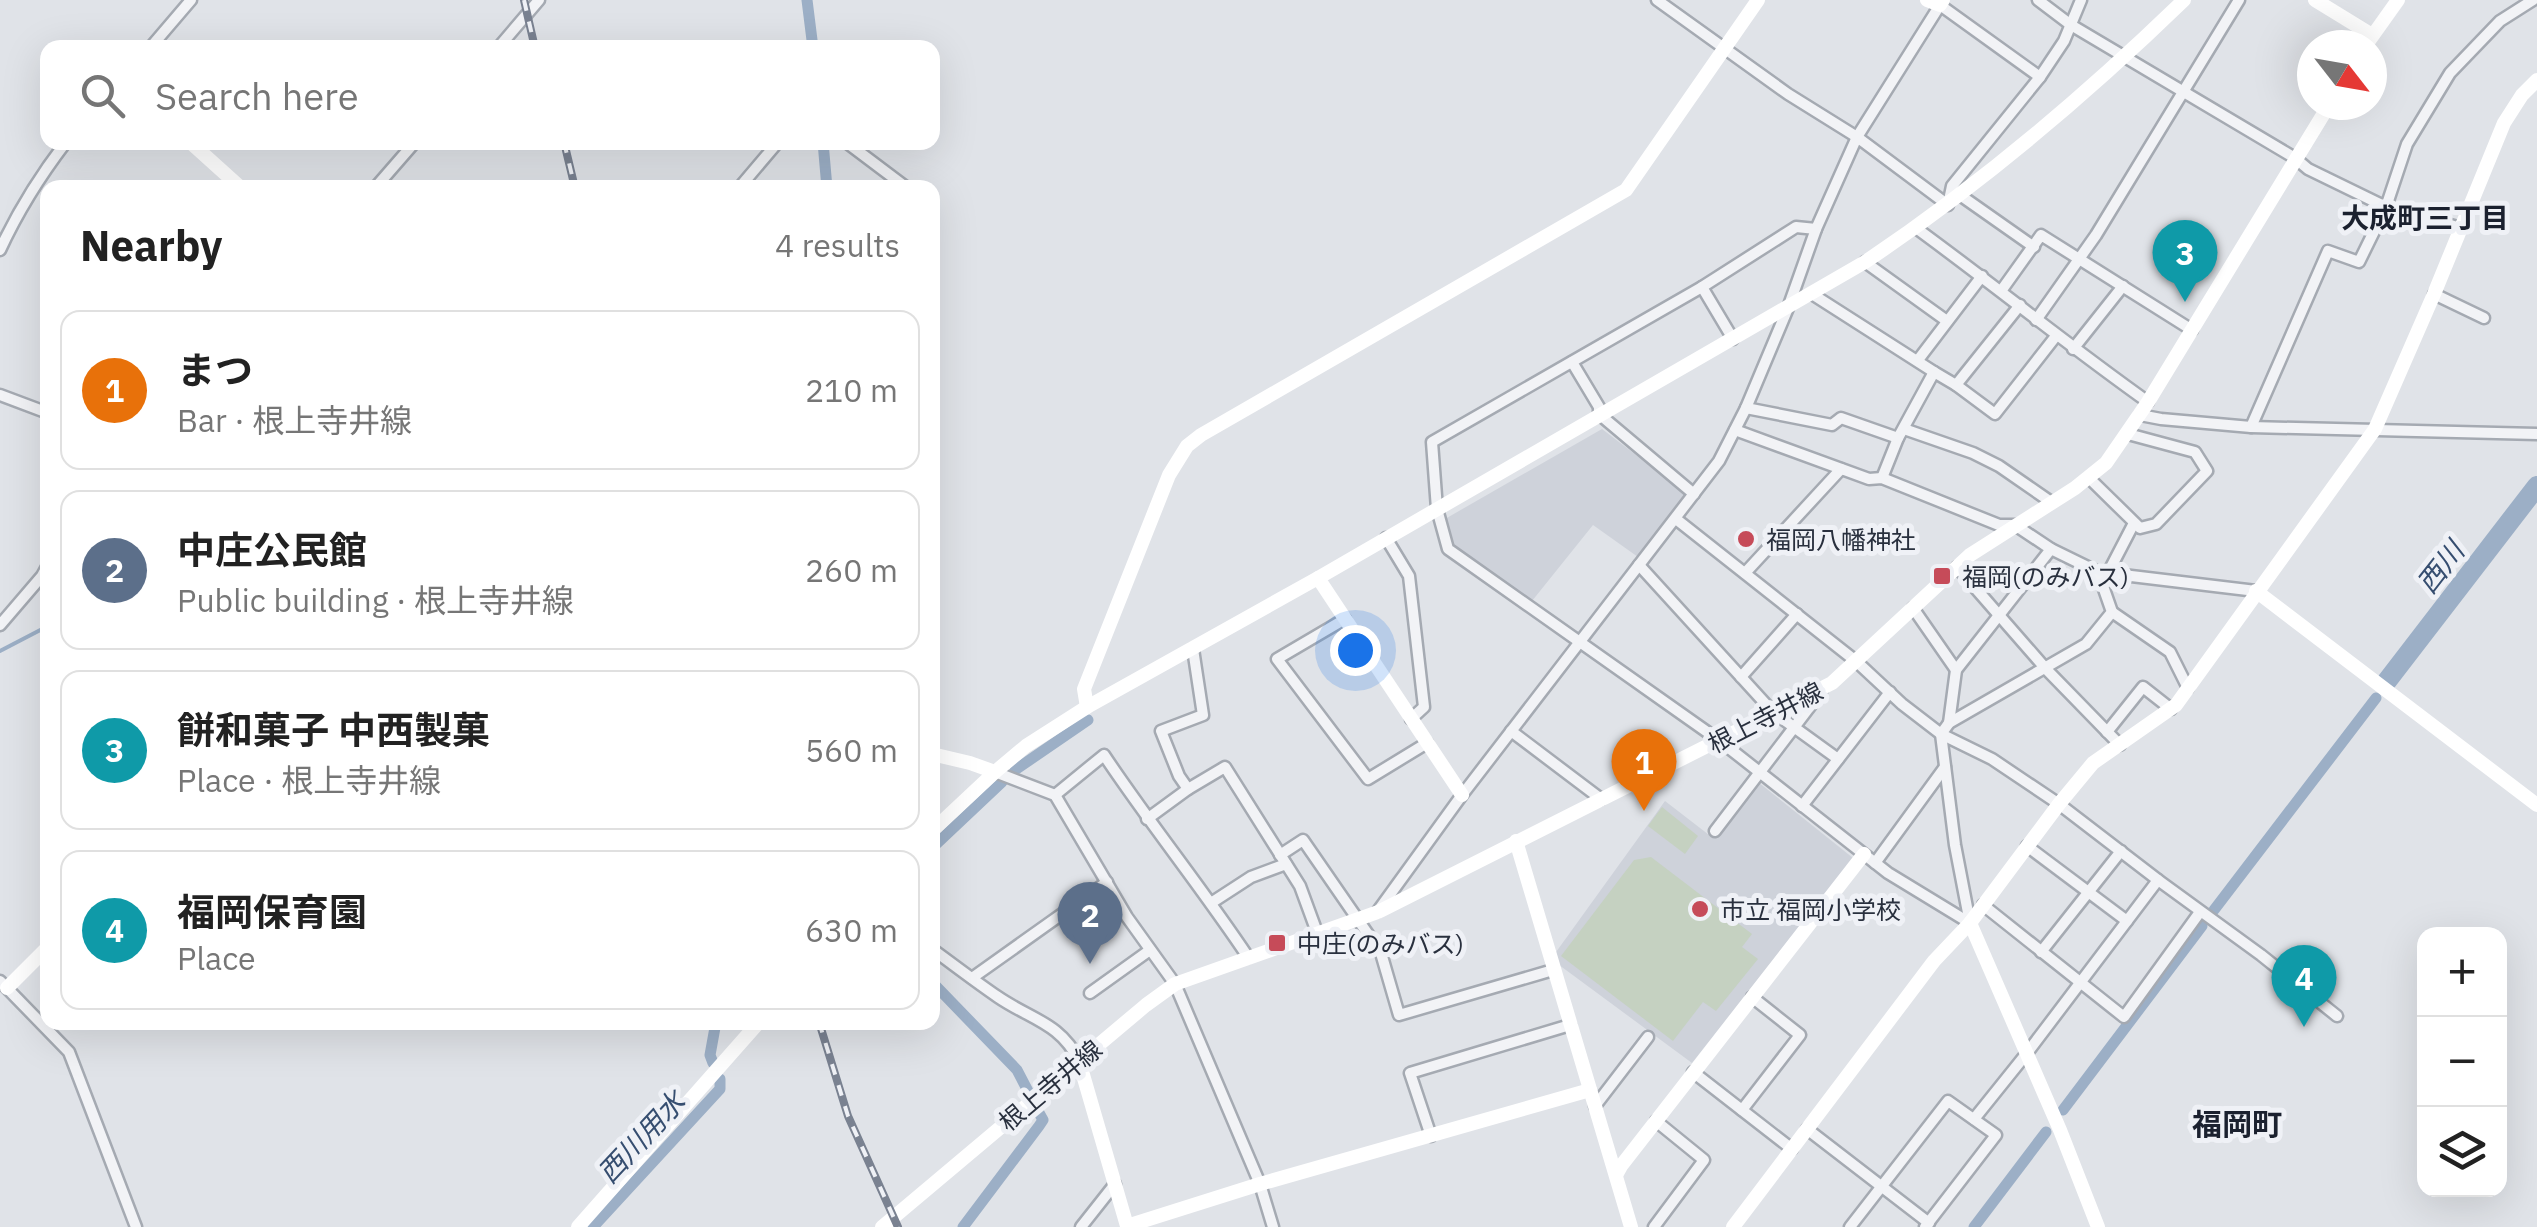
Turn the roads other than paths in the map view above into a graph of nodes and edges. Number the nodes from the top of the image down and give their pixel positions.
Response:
1 (191, 0) edge
2 (540, 0) edge
3 (1657, 0) edge
4 (1758, 0) edge
5 (2038, 0) edge
6 (2081, 0) edge
7 (2184, 0) edge
8 (2239, 0) edge
9 (2315, 0) edge
10 (2398, 0) edge
11 (2533, 0) edge
12 (1936, 2) edge
13 (2071, 24) junction
14 (2356, 30) edge
15 (2376, 30) edge
16 (157, 40) edge
17 (505, 40) edge
18 (1723, 48) junction
19 (2126, 56) junction
20 (2040, 78) junction
21 (2537, 80) edge
22 (2184, 92) junction
23 (2319, 120) edge
24 (1857, 137) junction
25 (60, 150) edge
26 (199, 150) edge
27 (407, 150) edge
28 (771, 150) edge
29 (857, 150) edge
30 (2295, 158) junction
31 (231, 180) edge
32 (382, 180) edge
33 (746, 180) edge
34 (896, 180) edge
35 (1954, 200) junction
36 (2386, 207) junction
37 (1916, 228) junction
38 (2461, 228) junction
39 (1816, 229) junction
40 (2034, 247) junction
41 (0, 250) edge
42 (2080, 260) junction
43 (1865, 262) junction
44 (1982, 276) junction
45 (2122, 286) junction
46 (1702, 287) junction
47 (2000, 291) junction
48 (1812, 294) junction
49 (2434, 294) junction
50 (2020, 305) junction
51 (1788, 308) junction
52 (2484, 318) dead end
53 (2036, 320) junction
54 (1948, 321) junction
55 (2192, 330) junction
56 (2056, 336) junction
57 (1733, 339) junction
58 (2074, 349) junction
59 (1918, 360) junction
60 (1572, 362) junction
61 (1934, 372) junction
62 (1956, 385) junction
63 (0, 394) edge
64 (1746, 408) junction
65 (2144, 408) junction
66 (40, 410) edge
67 (1599, 414) junction
68 (2251, 427) junction
69 (2375, 429) junction
70 (1735, 430) junction
71 (1901, 433) junction
72 (2128, 434) junction
73 (2537, 434) edge
74 (1841, 469) junction
75 (1882, 478) junction
76 (2089, 478) junction
77 (1694, 494) junction
78 (2051, 502) junction
79 (1437, 508) junction
80 (1676, 518) junction
81 (2134, 523) junction
82 (2016, 525) junction
83 (1386, 538) junction
84 (2051, 549) junction
85 (1639, 566) junction
86 (1956, 567) junction
87 (1745, 573) junction
88 (2103, 573) junction
89 (40, 578) edge
90 (1318, 578) junction
91 (2256, 592) junction
92 (1913, 608) junction
93 (2112, 612) junction
94 (1798, 614) junction
95 (2000, 617) junction
96 (1345, 618) junction
97 (0, 624) edge
98 (1580, 640) junction
99 (1193, 648) junction
100 (1857, 662) junction
101 (2046, 669) junction
102 (1956, 670) junction
103 (1741, 678) junction
104 (1824, 687) junction
105 (2188, 688) junction
106 (1890, 692) junction
107 (1087, 707) junction
108 (2171, 709) junction
109 (1773, 712) junction
110 (1411, 719) junction
111 (1950, 723) junction
112 (1795, 728) junction
113 (1511, 731) junction
114 (2107, 732) junction
115 (1942, 734) junction
116 (1720, 741) junction
117 (1427, 743) junction
118 (2120, 745) junction
119 (940, 756) edge
120 (1838, 759) junction
121 (1946, 766) junction
122 (995, 772) junction
123 (1761, 773) junction
124 (1188, 789) junction
125 (1054, 795) junction
126 (1462, 796) junction
127 (1602, 799) junction
128 (2059, 804) junction
129 (1802, 806) junction
130 (2537, 806) edge
131 (1147, 820) junction
132 (940, 824) edge
133 (1714, 831) dead end
134 (1516, 841) junction
135 (2027, 846) junction
136 (2121, 852) junction
137 (1870, 858) junction
138 (1283, 859) junction
139 (2158, 880) junction
140 (1107, 882) junction
141 (2088, 892) junction
142 (1211, 903) junction
143 (1983, 905) junction
144 (1378, 912) junction
145 (2200, 912) junction
146 (1358, 920) junction
147 (2127, 921) junction
148 (1970, 923) junction
149 (1318, 935) junction
150 (1150, 950) junction
151 (2041, 952) junction
152 (40, 954) edge
153 (940, 955) edge
154 (1248, 957) junction
155 (1553, 970) junction
156 (972, 978) junction
157 (2080, 983) junction
158 (3, 984) edge
159 (1175, 984) junction
160 (1090, 993) dead end
161 (1752, 997) junction
162 (2338, 1016) dead end
163 (40, 1022) edge
164 (1570, 1025) junction
165 (48, 1030) edge
166 (752, 1030) edge
167 (1648, 1037) dead end
168 (2027, 1054) junction
169 (1079, 1061) junction
170 (1693, 1072) junction
171 (1590, 1090) junction
172 (1595, 1106) junction
173 (1742, 1110) junction
174 (1974, 1119) junction
175 (1656, 1121) junction
176 (1807, 1129) junction
177 (1431, 1136) junction
178 (1792, 1149) junction
179 (1616, 1175) junction
180 (1114, 1184) junction
181 (1260, 1184) junction
182 (1882, 1186) junction
183 (1927, 1225) edge
184 (136, 1227) edge
185 (578, 1227) edge
186 (882, 1227) edge
187 (1081, 1227) edge
188 (1272, 1227) edge
189 (1631, 1227) edge
190 (1654, 1227) edge
191 (1733, 1227) edge
192 (1850, 1227) edge
193 (2098, 1227) edge

1 - 16 street
2 - 17 street
3 - 18 street
4 - 18 street
5 - 13 street
6 - 13 street
7 - 19 street
8 - 22 street
9 - 14 street
10 - 15 street
11 - 36 street
12 - 20 street
12 - 24 street
13 - 19 street
13 - 20 street
18 - 24 street
18 - 107 street
19 - 22 street
19 - 35 street
20 - 35 street
21 - 38 street
22 - 30 street
22 - 42 street
23 - 30 street, 根上寺井線
24 - 35 street
24 - 39 street
25 - 41 street
26 - 31 street
27 - 32 street
28 - 33 street
29 - 34 street
30 - 36 street
30 - 55 street, 根上寺井線
35 - 37 street
35 - 40 street
36 - 38 street
36 - 68 street
37 - 43 street
37 - 44 street
38 - 49 street
39 - 46 street
39 - 51 street
40 - 42 street
40 - 47 street
42 - 45 street
42 - 53 street
43 - 48 street
43 - 54 street
44 - 47 street
44 - 54 street
45 - 55 street
45 - 58 street
46 - 57 street
46 - 60 street
47 - 50 street
48 - 51 street
48 - 59 street
49 - 52 street
49 - 69 street
50 - 53 street
50 - 62 street
51 - 57 street
51 - 64 street
53 - 56 street
54 - 59 street
55 - 65 street, 根上寺井線
56 - 58 street
56 - 62 street
57 - 67 street
58 - 65 street
59 - 61 street
60 - 67 street
60 - 79 street
61 - 62 street
61 - 71 street
63 - 66 street
64 - 70 street
64 - 71 street
65 - 68 street
65 - 72 street, 根上寺井線
67 - 77 street
67 - 79 street
68 - 69 street
69 - 73 street
69 - 91 street
70 - 74 street
70 - 77 street
71 - 75 street
71 - 78 street
72 - 76 street, 根上寺井線
72 - 81 street
74 - 75 street
74 - 87 street
75 - 82 street
76 - 78 street, 根上寺井線
76 - 81 street
77 - 80 street
78 - 82 street, 根上寺井線
79 - 83 street
79 - 98 street
80 - 85 street
80 - 87 street
81 - 88 street
82 - 84 street
82 - 86 street, 根上寺井線
83 - 90 street
83 - 110 street
84 - 88 street
84 - 95 street
85 - 98 street
85 - 103 street
86 - 92 street, 根上寺井線
86 - 95 street
87 - 94 street
88 - 91 street
88 - 93 street
89 - 97 street
90 - 96 street
90 - 99 street
91 - 105 street
91 - 130 street
92 - 100 street, 根上寺井線
92 - 102 street
93 - 101 street
93 - 105 street
94 - 100 street
94 - 103 street
95 - 101 street
95 - 102 street
96 - 110 street
96 - 117 street
98 - 113 street
98 - 116 street
99 - 107 street
99 - 124 street
100 - 104 street, 根上寺井線
100 - 106 street
101 - 111 street
101 - 114 street
102 - 111 street
103 - 109 street
104 - 109 street, 根上寺井線
104 - 112 street
105 - 108 street
106 - 115 street
106 - 120 street
107 - 122 street
108 - 114 street
108 - 118 street
109 - 112 street
109 - 116 street, 根上寺井線
110 - 117 street
111 - 115 street
112 - 120 street
112 - 123 street
113 - 126 street
113 - 127 street
114 - 118 street
115 - 121 street
115 - 128 street
116 - 123 street
116 - 127 street, 根上寺井線
117 - 126 street
118 - 128 street
119 - 122 street
120 - 129 street
121 - 137 street
121 - 148 street
122 - 125 street
122 - 132 street
123 - 129 street
123 - 133 street
124 - 131 street
124 - 138 street
125 - 131 street
125 - 140 street
126 - 144 street
127 - 134 street, 根上寺井線
128 - 135 street
128 - 136 street
129 - 137 street
131 - 142 street
134 - 144 street, 根上寺井線
134 - 155 street
135 - 141 street
135 - 143 street
136 - 139 street
136 - 141 street
137 - 148 street
137 - 161 street
138 - 142 street
138 - 146 street
138 - 149 street
139 - 145 street
139 - 147 street
140 - 150 street
140 - 156 street
141 - 147 street
141 - 151 street
142 - 154 street
143 - 148 street
143 - 151 street
144 - 146 street, 根上寺井線
145 - 157 street
145 - 162 street
146 - 149 street, 根上寺井線
146 - 155 street
147 - 157 street
148 - 168 street
148 - 176 street
149 - 154 street, 根上寺井線
150 - 159 street
150 - 160 street
151 - 157 street
152 - 158 street
153 - 156 street
154 - 159 street, 根上寺井線
155 - 164 street
156 - 169 street
157 - 168 street
158 - 163 street
159 - 169 street, 根上寺井線
159 - 181 street
161 - 170 street
161 - 173 street
164 - 171 street
164 - 177 street
165 - 184 street
166 - 185 street
167 - 172 street
168 - 174 street
168 - 193 street
169 - 180 street
169 - 186 street, 根上寺井線
170 - 173 street
170 - 175 street
171 - 172 street
171 - 177 street
172 - 179 street
173 - 178 street
174 - 182 street
174 - 183 street
175 - 179 street
175 - 190 street
176 - 178 street
176 - 182 street
177 - 181 street
178 - 191 street
179 - 189 street
180 - 181 street
180 - 187 street
181 - 188 street
182 - 183 street
182 - 192 street

